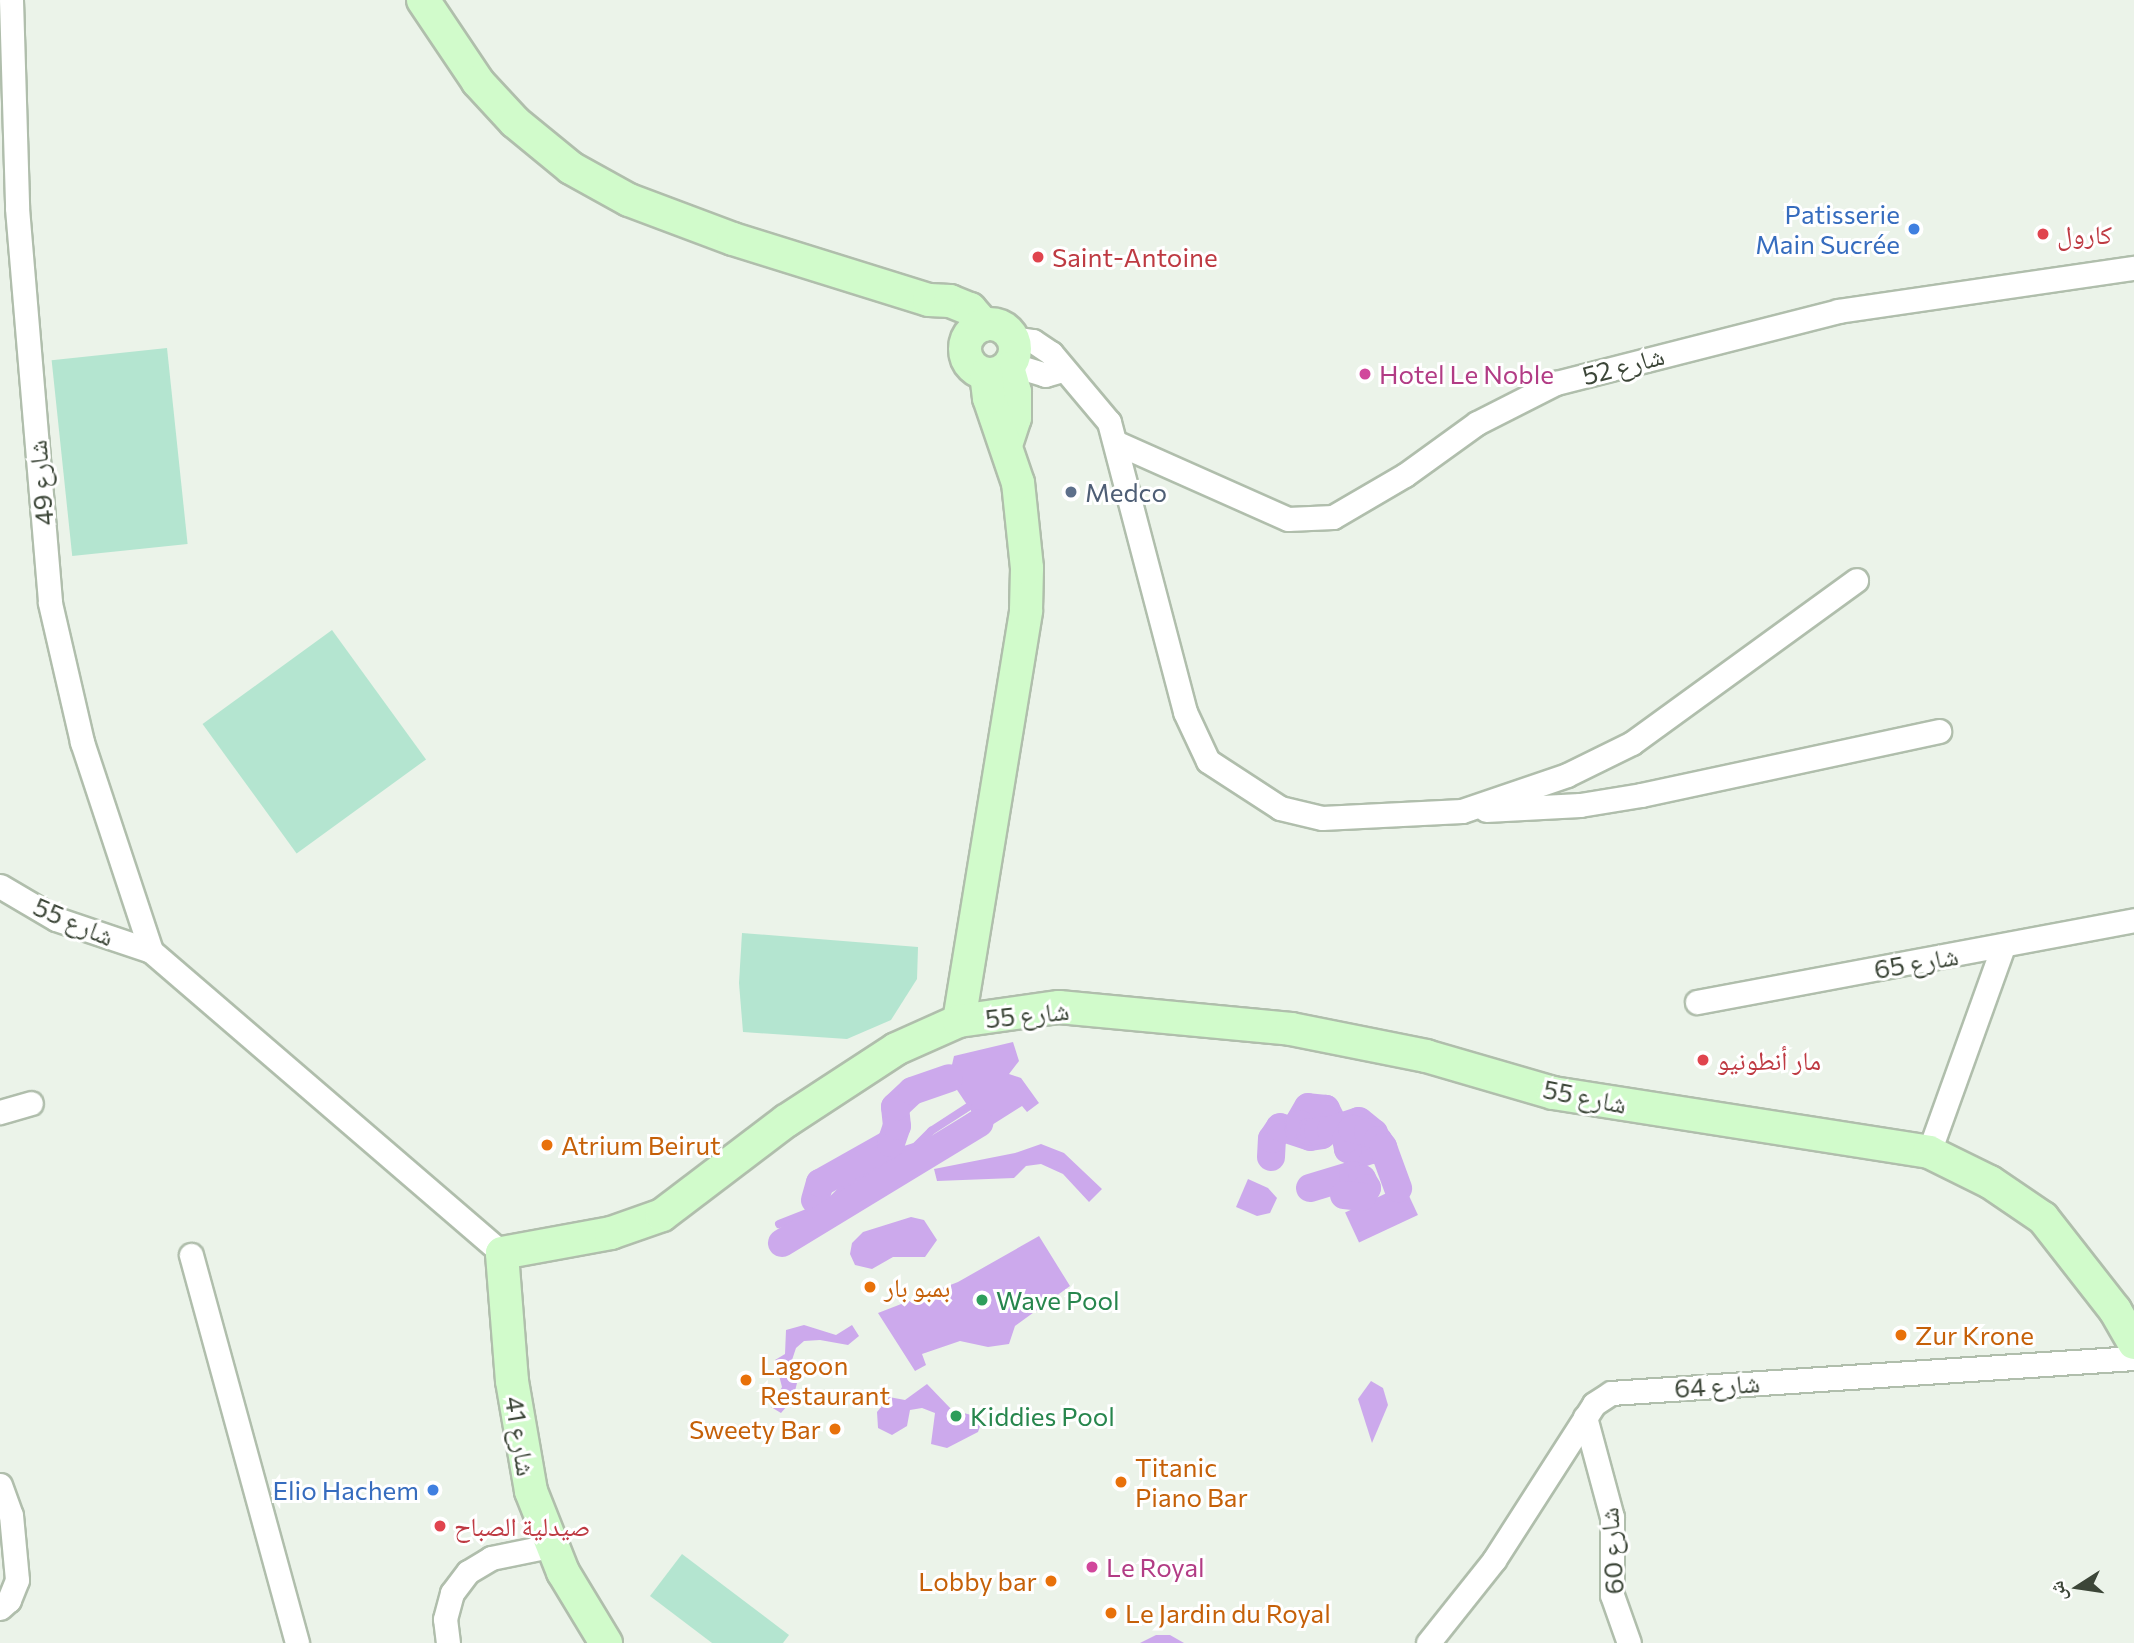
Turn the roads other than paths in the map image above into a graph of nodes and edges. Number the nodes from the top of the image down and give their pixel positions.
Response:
1 (423, 0) edge
2 (8, 13) edge
3 (2134, 268) edge
4 (975, 332) junction
5 (1004, 361) junction
6 (1063, 370) junction
7 (1117, 443) junction
8 (1856, 580) dead end
9 (1939, 731) dead end
10 (1462, 811) junction
11 (0, 886) edge
12 (2134, 920) edge
13 (2003, 946) junction
14 (151, 951) junction
15 (1697, 1002) dead end
16 (959, 1021) junction
17 (31, 1103) dead end
18 (0, 1112) edge
19 (1929, 1152) junction
20 (502, 1252) junction
21 (191, 1255) dead end
22 (2134, 1343) edge
23 (2134, 1358) edge
24 (1585, 1417) junction
25 (0, 1485) edge
26 (550, 1546) junction
27 (0, 1608) edge
28 (297, 1643) edge
29 (448, 1643) edge
30 (606, 1643) edge
31 (1428, 1643) edge
32 (1629, 1643) edge

1 - 4 street
2 - 14 street, شارع 49
3 - 7 street, شارع 52
4 - 5 street
4 - 5 street
5 - 6 street
5 - 6 street
5 - 16 street
6 - 7 street
7 - 10 street
8 - 10 street
9 - 10 street
11 - 14 street, شارع 55
12 - 13 street, شارع 65
13 - 15 street, شارع 65
13 - 19 street
14 - 20 street
16 - 19 street, شارع 55
16 - 20 street, شارع 55
17 - 18 street
19 - 22 street, شارع 55
20 - 26 street, شارع 41
21 - 28 street
23 - 24 street, شارع 64
24 - 31 street, شارع 64
24 - 32 street, شارع 60
25 - 27 street
26 - 29 street
26 - 30 street, شارع 41

